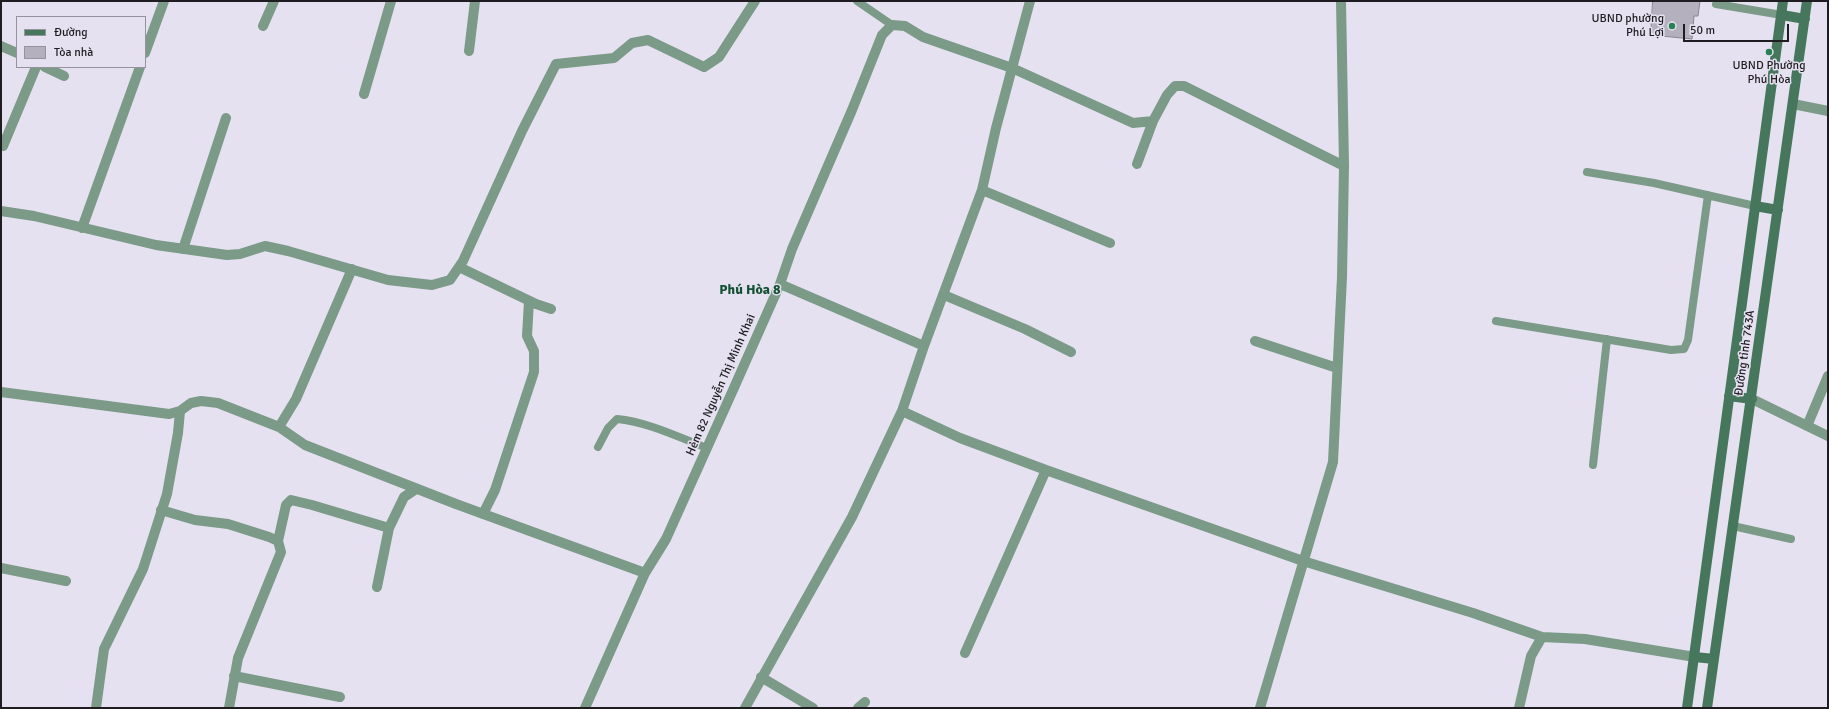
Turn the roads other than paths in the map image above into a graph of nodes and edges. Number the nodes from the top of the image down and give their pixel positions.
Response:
1 (164, 1) edge
2 (274, 1) edge
3 (391, 1) edge
4 (475, 1) edge
5 (755, 1) edge
6 (857, 1) edge
7 (1341, 1) edge
8 (1783, 1) edge
9 (1807, 1) edge
10 (1029, 2) edge
11 (1716, 4) dead end
12 (1782, 15) junction
13 (1805, 19) junction
14 (892, 25) junction
15 (263, 26) dead end
16 (1, 46) edge
17 (146, 50) edge
18 (469, 51) dead end
19 (16, 53) edge
20 (36, 68) edge
21 (47, 68) edge
22 (140, 68) edge
23 (1012, 68) junction
24 (64, 76) dead end
25 (364, 94) dead end
26 (1793, 104) junction
27 (1828, 111) edge
28 (226, 118) dead end
29 (1153, 122) junction
30 (3, 146) dead end
31 (1136, 164) dead end
32 (1344, 166) junction
33 (1587, 172) dead end
34 (982, 190) junction
35 (1708, 195) junction
36 (1755, 206) junction
37 (1778, 210) junction
38 (1, 211) edge
39 (82, 228) junction
40 (1110, 243) dead end
41 (183, 249) junction
42 (459, 267) junction
43 (352, 269) junction
44 (780, 284) junction
45 (944, 295) junction
46 (529, 301) junction
47 (551, 309) dead end
48 (1496, 321) dead end
49 (1607, 339) junction
50 (1255, 341) dead end
51 (924, 346) junction
52 (1072, 352) dead end
53 (1337, 368) junction
54 (1828, 376) edge
55 (1, 392) edge
56 (1729, 396) junction
57 (1752, 399) junction
58 (180, 411) junction
59 (902, 411) junction
60 (1807, 426) junction
61 (280, 427) junction
62 (1828, 436) edge
63 (598, 447) dead end
64 (707, 448) junction
65 (1593, 465) dead end
66 (1046, 470) junction
67 (416, 488) junction
68 (161, 510) junction
69 (483, 514) junction
70 (1734, 526) junction
71 (390, 528) junction
72 (1791, 539) dead end
73 (278, 542) junction
74 (1303, 561) junction
75 (1, 568) edge
76 (645, 573) junction
77 (66, 581) dead end
78 (377, 587) dead end
79 (1542, 637) junction
80 (965, 653) dead end
81 (1695, 657) junction
82 (1714, 659) junction
83 (234, 676) junction
84 (761, 677) junction
85 (340, 697) dead end
86 (96, 708) edge
87 (230, 708) edge
88 (585, 708) edge
89 (745, 708) edge
90 (813, 708) edge
91 (1260, 708) edge
92 (1519, 708) edge
93 (1687, 708) edge
94 (1707, 708) edge

1 - 17 street
2 - 15 street
3 - 25 street
4 - 18 street
5 - 42 street
6 - 14 lane
7 - 32 street
8 - 12 main road, Đường tỉnh 743A
9 - 13 main road, Đường tỉnh 743A
10 - 23 street
11 - 12 lane
12 - 13 main road
12 - 36 main road, Đường tỉnh 743A
13 - 26 main road, Đường tỉnh 743A
14 - 23 street
14 - 44 street, Hẻm 82 Nguyễn Thị Minh Khai
16 - 19 street
20 - 30 street
21 - 24 street
22 - 39 street
23 - 29 street
23 - 34 street
26 - 27 street
26 - 37 main road, Đường tỉnh 743A
28 - 41 street
29 - 31 street
29 - 32 street
32 - 53 street
33 - 35 lane
34 - 40 street
34 - 45 street
35 - 36 lane
35 - 49 lane
36 - 37 main road
36 - 56 main road, Đường tỉnh 743A
37 - 57 main road, Đường tỉnh 743A
38 - 39 street
39 - 41 street
41 - 43 street
42 - 43 street
42 - 46 street
43 - 61 street
44 - 51 street
44 - 64 street, Hẻm 82 Nguyễn Thị Minh Khai
45 - 51 street
45 - 52 street
46 - 47 street
46 - 69 street
48 - 49 lane
49 - 65 lane
50 - 53 street
51 - 59 street
53 - 74 street
54 - 60 street
55 - 58 street
56 - 57 main road
56 - 81 main road, Đường tỉnh 743A
57 - 60 street
57 - 70 main road, Đường tỉnh 743A
58 - 61 street
58 - 68 street
59 - 66 street
59 - 84 street
60 - 62 street
61 - 67 street
63 - 64 lane
64 - 76 street, Hẻm 82 Nguyễn Thị Minh Khai
66 - 74 street
66 - 80 street
67 - 69 street
67 - 71 street
68 - 73 street
68 - 86 street
69 - 76 street
70 - 72 lane
70 - 82 main road, Đường tỉnh 743A
71 - 73 street
71 - 78 street
73 - 83 street
74 - 79 street
74 - 91 street
75 - 77 street
76 - 88 street, Hẻm 82 Nguyễn Thị Minh Khai
79 - 81 street
79 - 92 street
81 - 82 main road
81 - 93 main road, Đường tỉnh 743A
82 - 94 main road, Đường tỉnh 743A
83 - 85 street
83 - 87 street
84 - 89 street
84 - 90 street

